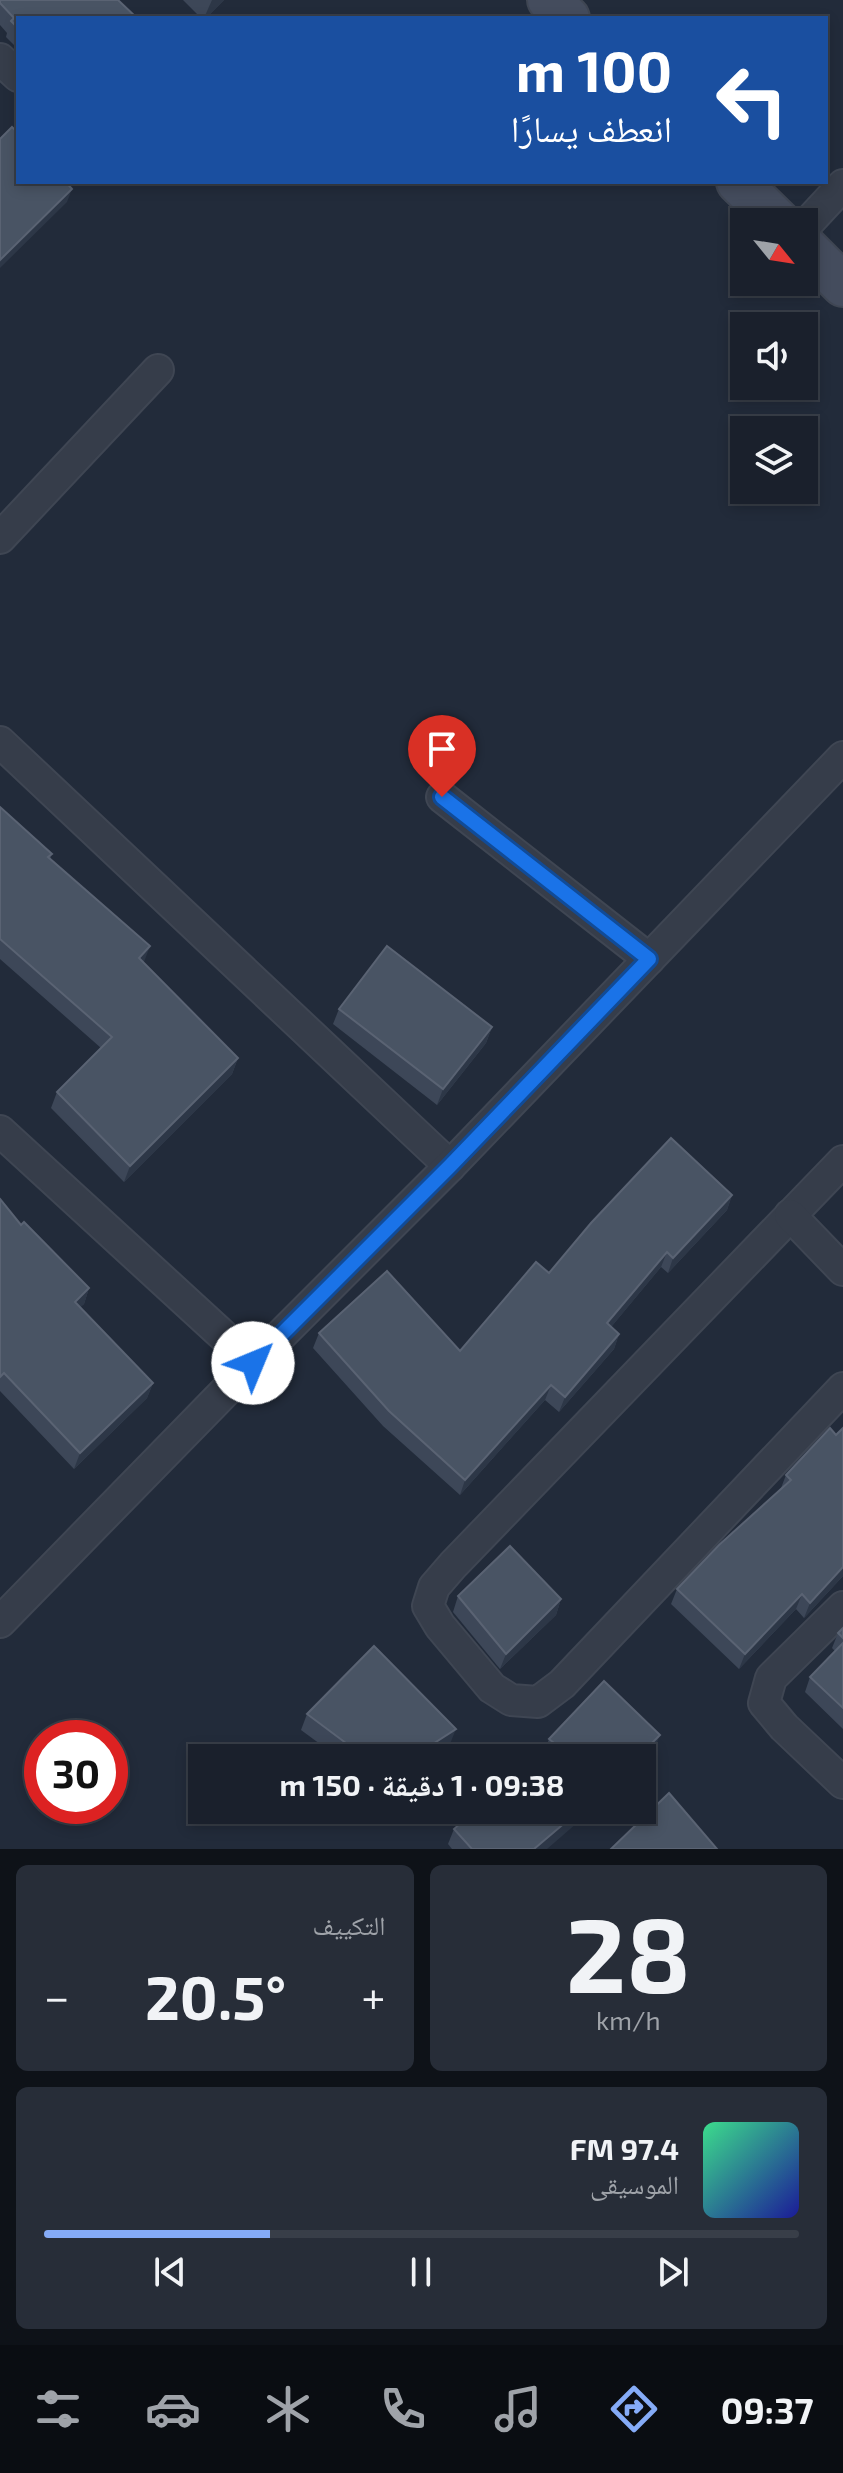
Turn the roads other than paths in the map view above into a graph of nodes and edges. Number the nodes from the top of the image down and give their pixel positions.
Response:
1 (549, 0) edge
2 (566, 16) edge
3 (0, 59) edge
4 (16, 74) edge
5 (740, 184) edge
6 (843, 185) edge
7 (765, 208) edge
8 (818, 212) edge
9 (818, 260) edge
10 (843, 285) edge
11 (158, 370) dead end
12 (0, 538) edge
13 (0, 742) edge
14 (843, 757) edge
15 (442, 797) dead end
16 (649, 959) junction
17 (0, 1131) edge
18 (843, 1161) edge
19 (450, 1166) junction
20 (790, 1215) junction
21 (843, 1270) edge
22 (253, 1363) junction
23 (843, 1388) edge
24 (843, 1607) edge
25 (0, 1622) edge
26 (843, 1783) edge

1 - 2 main road
3 - 4 street
5 - 7 main road
6 - 8 street
9 - 10 main road
11 - 12 street
13 - 19 street
14 - 16 street
15 - 16 street
16 - 19 street
17 - 22 street
18 - 20 street
19 - 22 street
20 - 21 street
20 - 23 street
22 - 25 street
24 - 26 street

